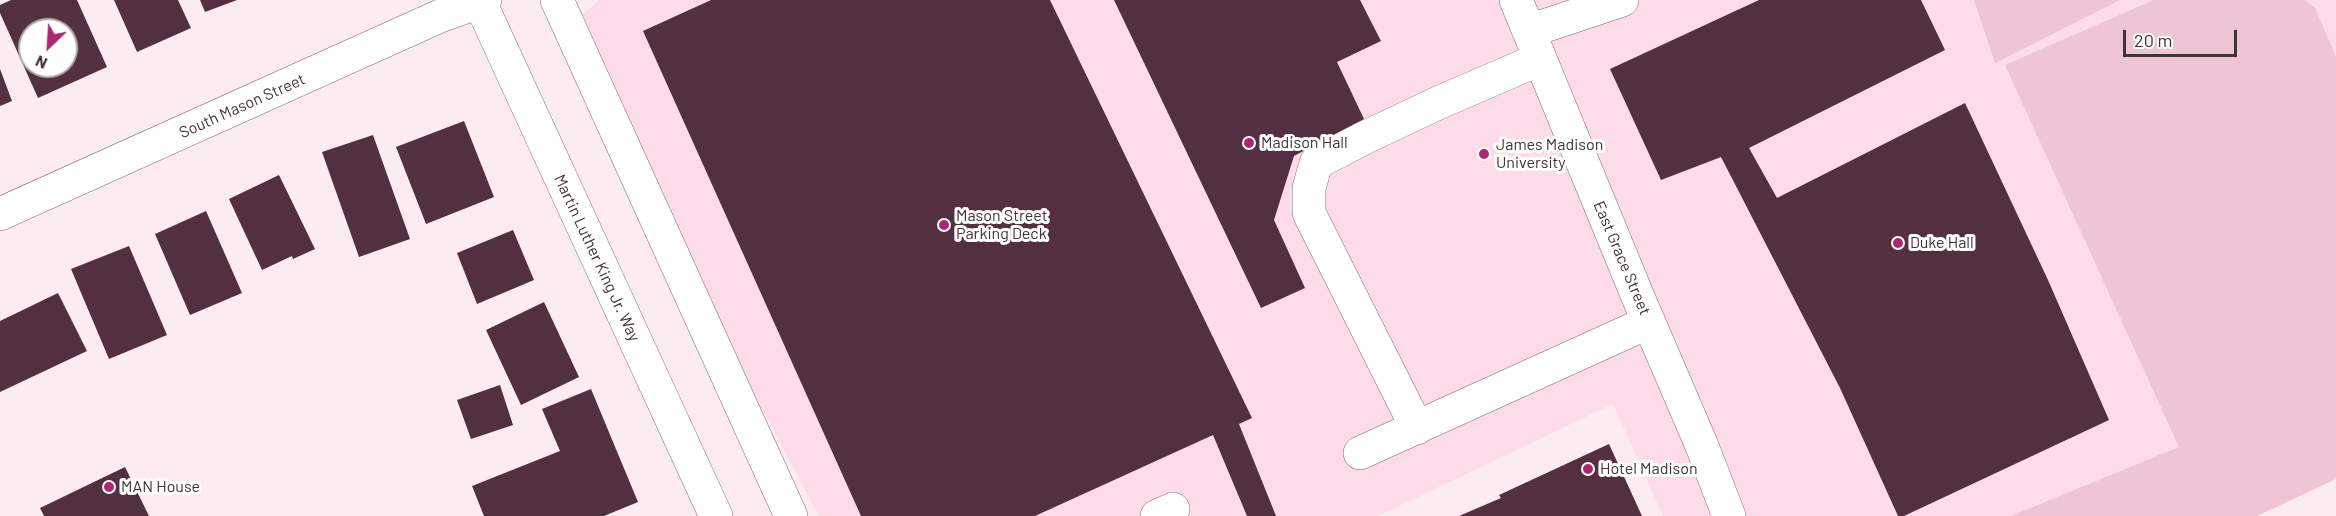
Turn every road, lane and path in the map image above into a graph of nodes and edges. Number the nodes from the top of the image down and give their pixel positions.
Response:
1 (557, 0) edge
2 (1516, 0) edge
3 (1622, 0) edge
4 (481, 1) edge
5 (1534, 45) junction
6 (0, 214) edge
7 (1649, 322) junction
8 (1417, 428) junction
9 (1360, 453) dead end
10 (716, 516) edge
11 (791, 516) edge
12 (1729, 516) edge

1 - 11 main road
2 - 5 main road, East Grace Street
3 - 5 main road
4 - 6 main road, South Mason Street
4 - 10 main road, Martin Luther King Jr. Way
5 - 7 main road, East Grace Street
5 - 8 main road
7 - 8 main road
7 - 12 main road, East Grace Street
8 - 9 main road

